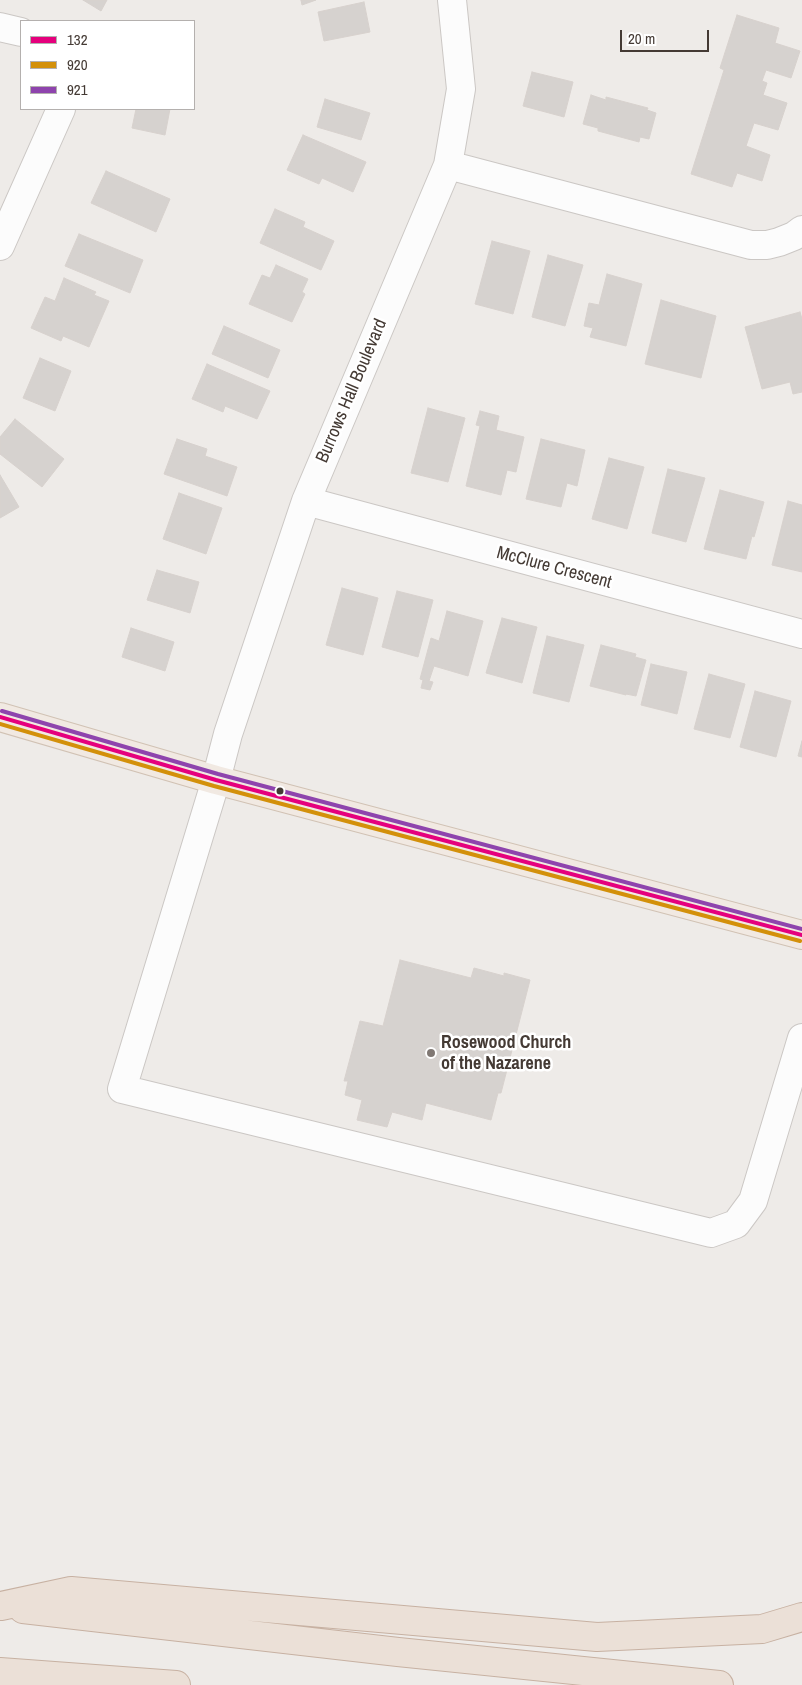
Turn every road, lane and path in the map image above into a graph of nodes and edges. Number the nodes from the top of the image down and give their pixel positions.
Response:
1 (452, 0) edge
2 (0, 27) edge
3 (20, 32) edge
4 (61, 110) edge
5 (448, 165) junction
6 (802, 230) edge
7 (0, 246) edge
8 (306, 501) junction
9 (802, 634) edge
10 (0, 717) edge
11 (216, 780) junction
12 (802, 935) edge
13 (802, 1038) edge
14 (0, 1606) edge
15 (802, 1616) edge
16 (0, 1672) edge
17 (176, 1685) edge
18 (719, 1685) edge

1 - 5 street, Burrows Hall Boulevard
2 - 3 street
4 - 7 street
5 - 6 street
5 - 8 street, Burrows Hall Boulevard
8 - 9 street, McClure Crescent
8 - 11 street, Burrows Hall Boulevard
10 - 11 main road
11 - 12 main road
11 - 13 street, Burrows Hall Boulevard
14 - 15 highway
14 - 18 highway
16 - 17 highway

